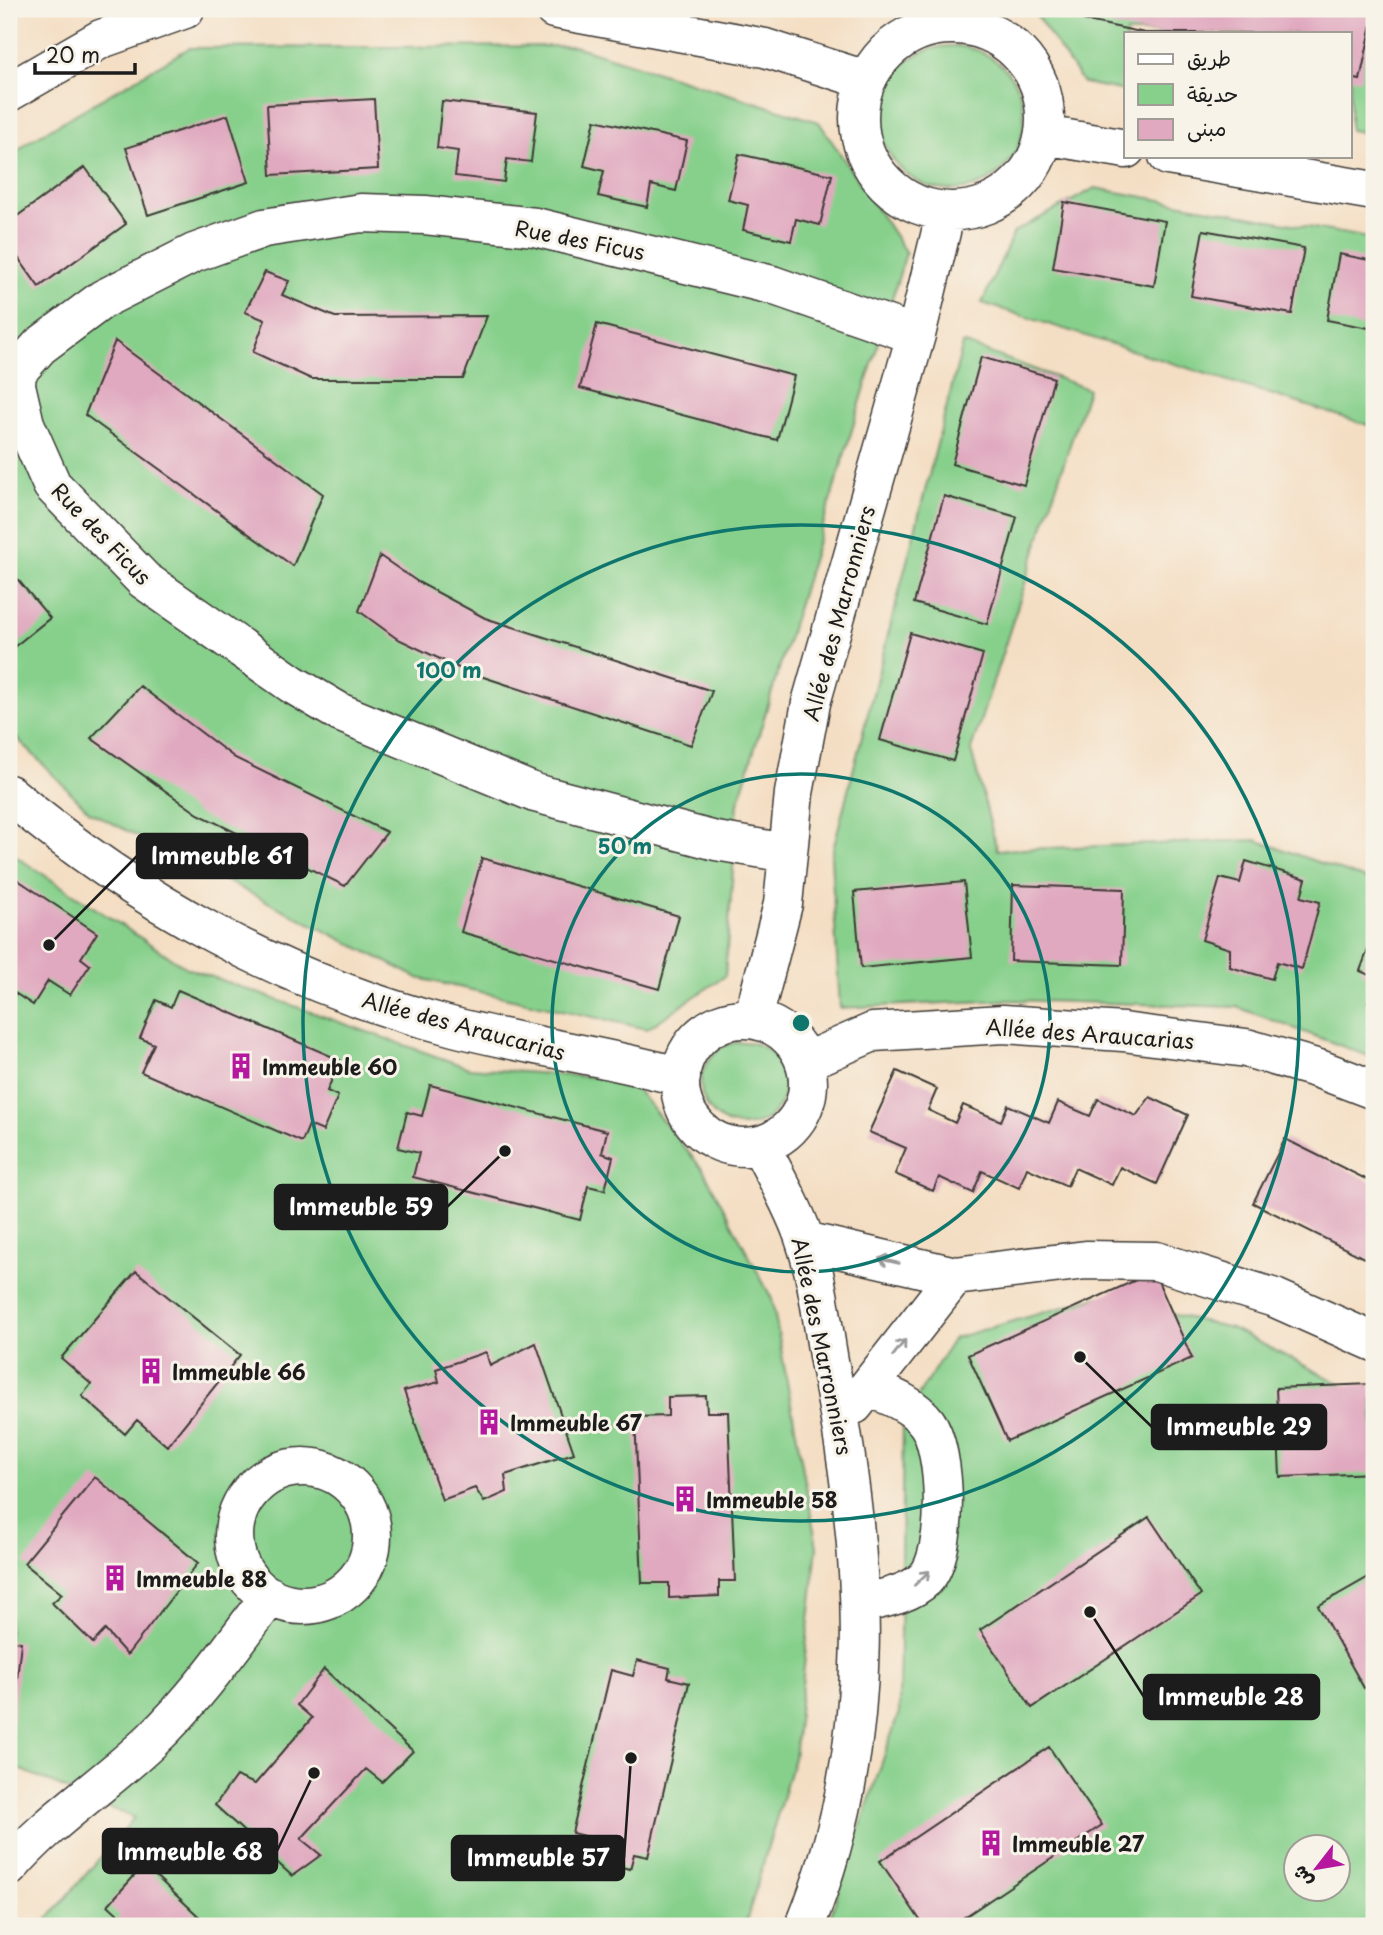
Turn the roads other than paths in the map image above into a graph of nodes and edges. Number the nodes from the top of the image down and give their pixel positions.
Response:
1 (185, 9) edge
2 (554, 9) edge
3 (979, 19) edge
4 (866, 80) junction
5 (9, 92) edge
6 (1044, 135) junction
7 (1124, 149) edge
8 (1180, 158) edge
9 (1374, 191) edge
10 (946, 211) junction
11 (916, 335) junction
12 (9, 794) edge
13 (787, 853) junction
14 (753, 1019) junction
15 (805, 1062) junction
16 (681, 1077) junction
17 (1374, 1090) edge
18 (760, 1145) junction
19 (805, 1241) junction
20 (956, 1276) junction
21 (1374, 1342) edge
22 (869, 1387) junction
23 (841, 1420) junction
24 (270, 1596) dead end
25 (861, 1604) junction
26 (16, 1851) edge
27 (805, 1926) edge

1 - 5 street
2 - 4 street
3 - 4 street
3 - 6 street
4 - 10 street
6 - 7 street
6 - 10 street
8 - 9 street
10 - 11 street, Allée des Marronniers
11 - 13 street, Allée des Marronniers
11 - 13 street, Rue des Ficus
12 - 16 street, Allée des Araucarias
13 - 14 street, Allée des Marronniers
14 - 15 street
14 - 16 street
15 - 17 street, Allée des Araucarias
15 - 18 street
16 - 18 street
18 - 19 street, Allée des Marronniers
20 -> 19 street
19 - 23 street, Allée des Marronniers
20 - 21 street
22 -> 20 street
22 - 23 street
25 -> 22 street
23 - 25 street, Allée des Marronniers
24 - 26 street
25 - 27 street, Allée des Marronniers

